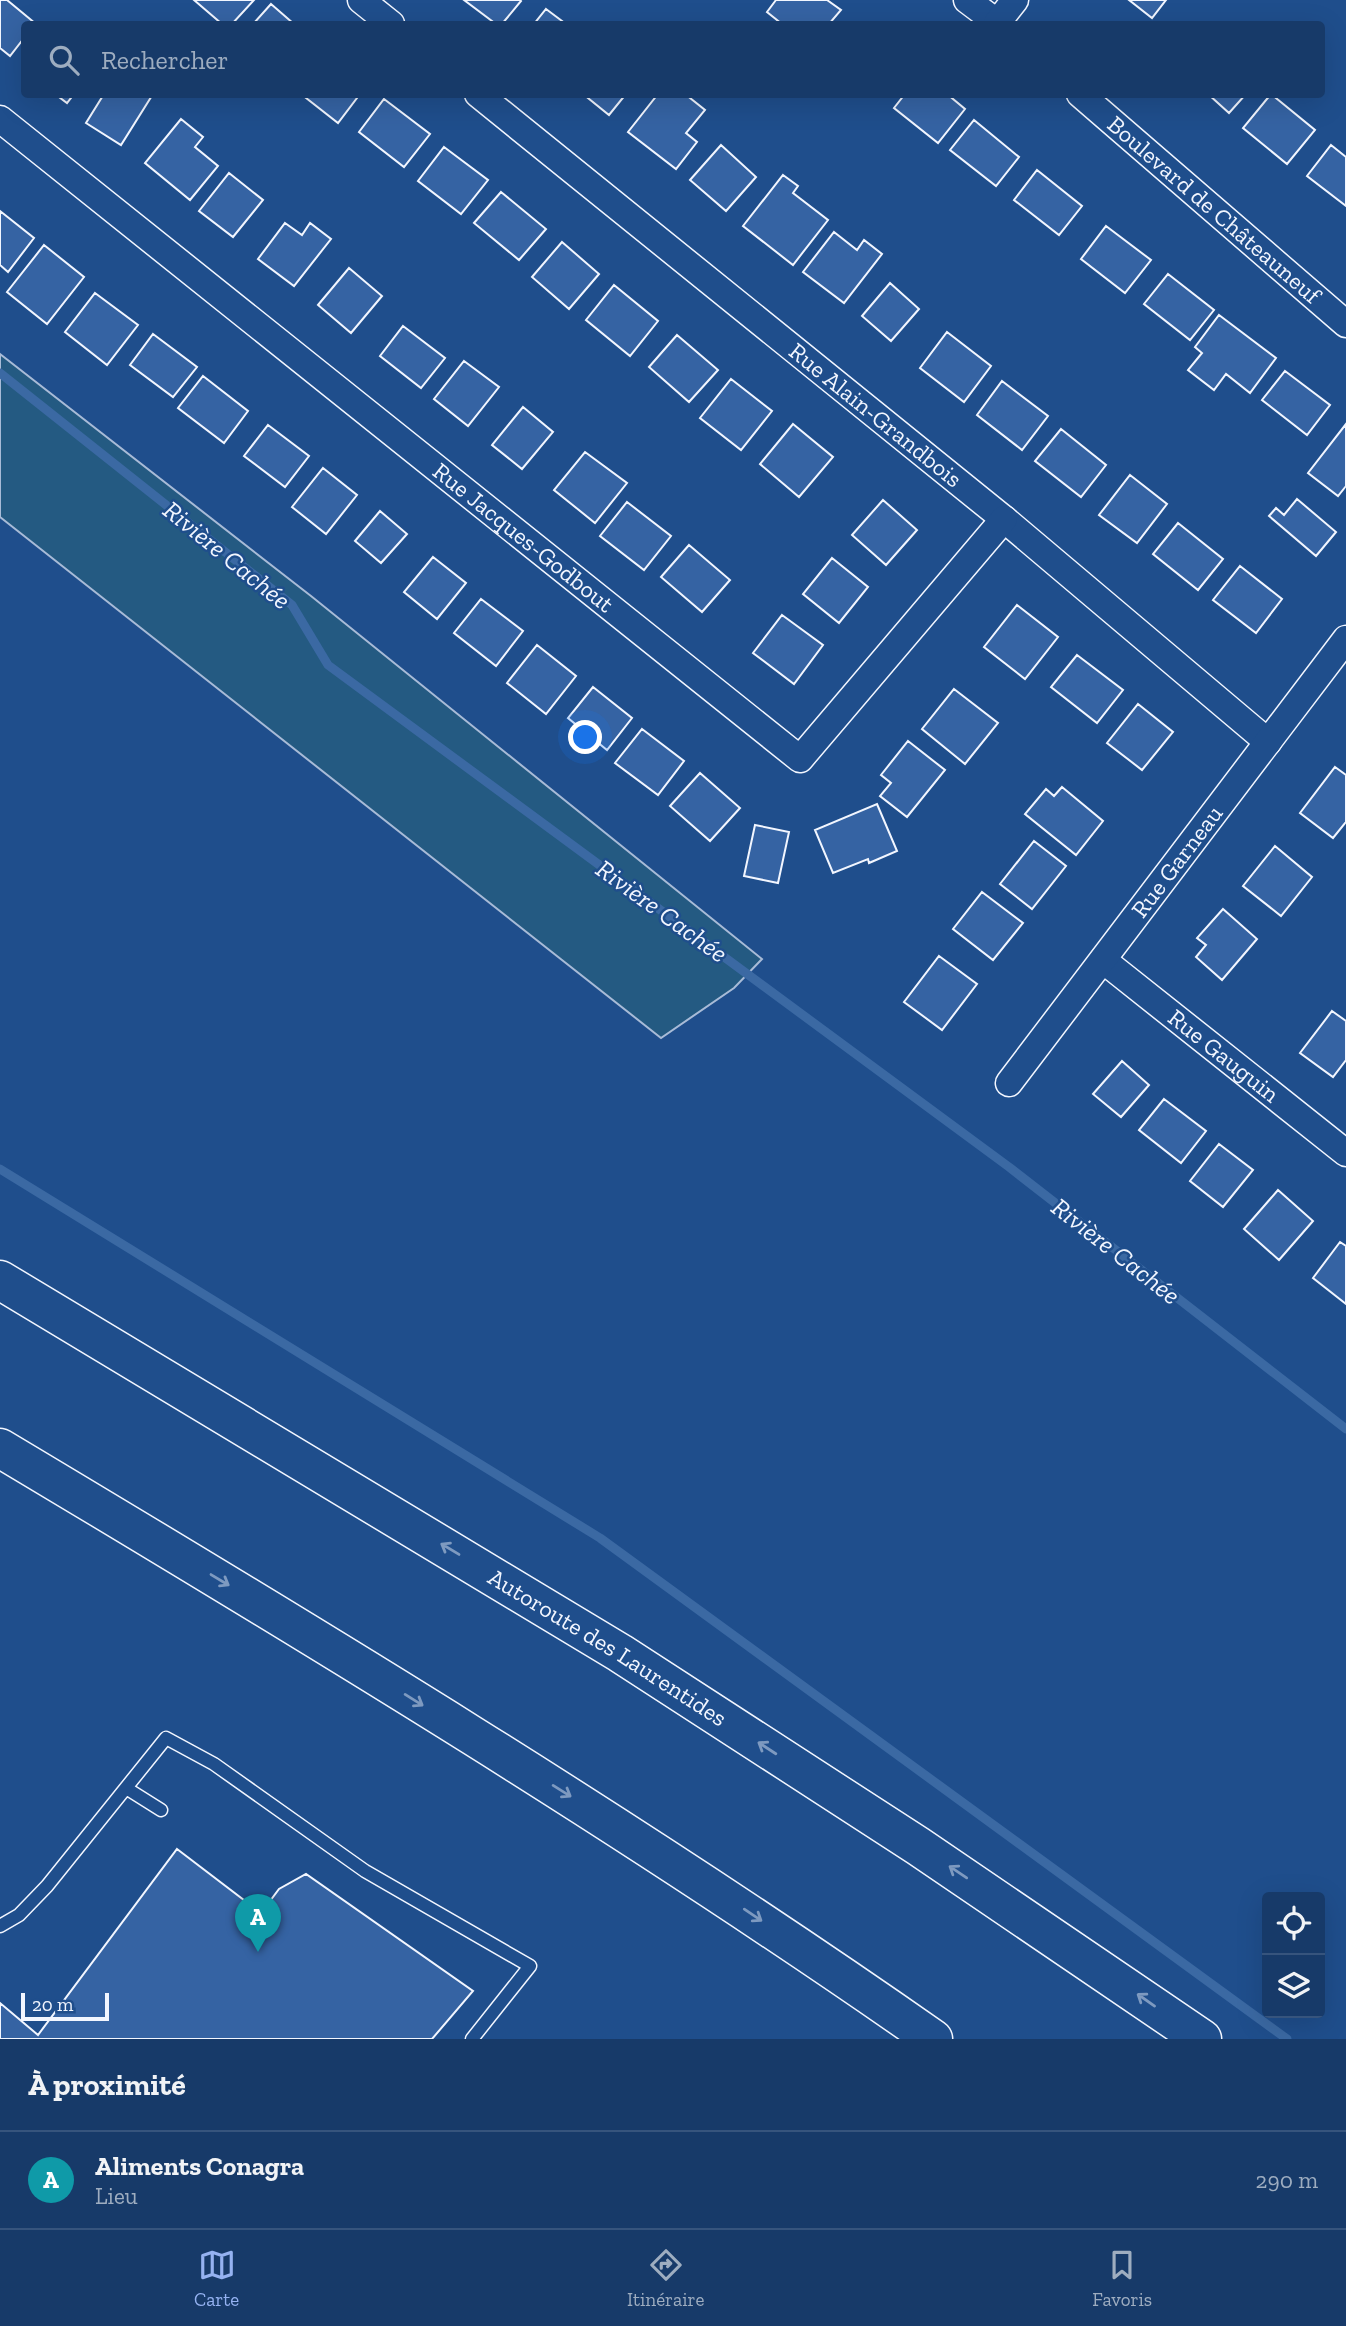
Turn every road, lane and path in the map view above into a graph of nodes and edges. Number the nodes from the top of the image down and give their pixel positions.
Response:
1 (361, 0) edge
2 (967, 0) edge
3 (1015, 0) edge
4 (387, 21) edge
5 (994, 21) edge
6 (1000, 21) edge
7 (483, 98) edge
8 (1085, 98) edge
9 (0, 118) edge
10 (1346, 324) edge
11 (1004, 519) junction
12 (1346, 639) edge
13 (1268, 743) junction
14 (1103, 960) junction
15 (1009, 1083) dead end
16 (1346, 1153) edge
17 (0, 1280) edge
18 (0, 1448) edge
19 (0, 1469) edge
20 (162, 1545) junction
21 (126, 1787) junction
22 (161, 1810) dead end
23 (0, 1926) edge
24 (472, 2039) edge
25 (933, 2039) edge
26 (1202, 2039) edge

1 - 4 street
2 - 5 street
3 - 6 street
7 - 11 street, Rue Alain-Grandbois
8 - 10 street, Boulevard de Châteauneuf
9 - 11 street, Rue Jacques-Godbout
11 - 13 street, Rue Alain-Grandbois
12 - 13 street, Rue Garneau
13 - 14 street, Rue Garneau
14 - 15 street, Rue Garneau
14 - 16 street, Rue Gauguin
26 -> 17 highway, Autoroute des Laurentides
18 - 20 highway
19 - 20 highway
20 -> 25 highway
21 - 22 lane
21 - 23 lane
21 - 24 lane

